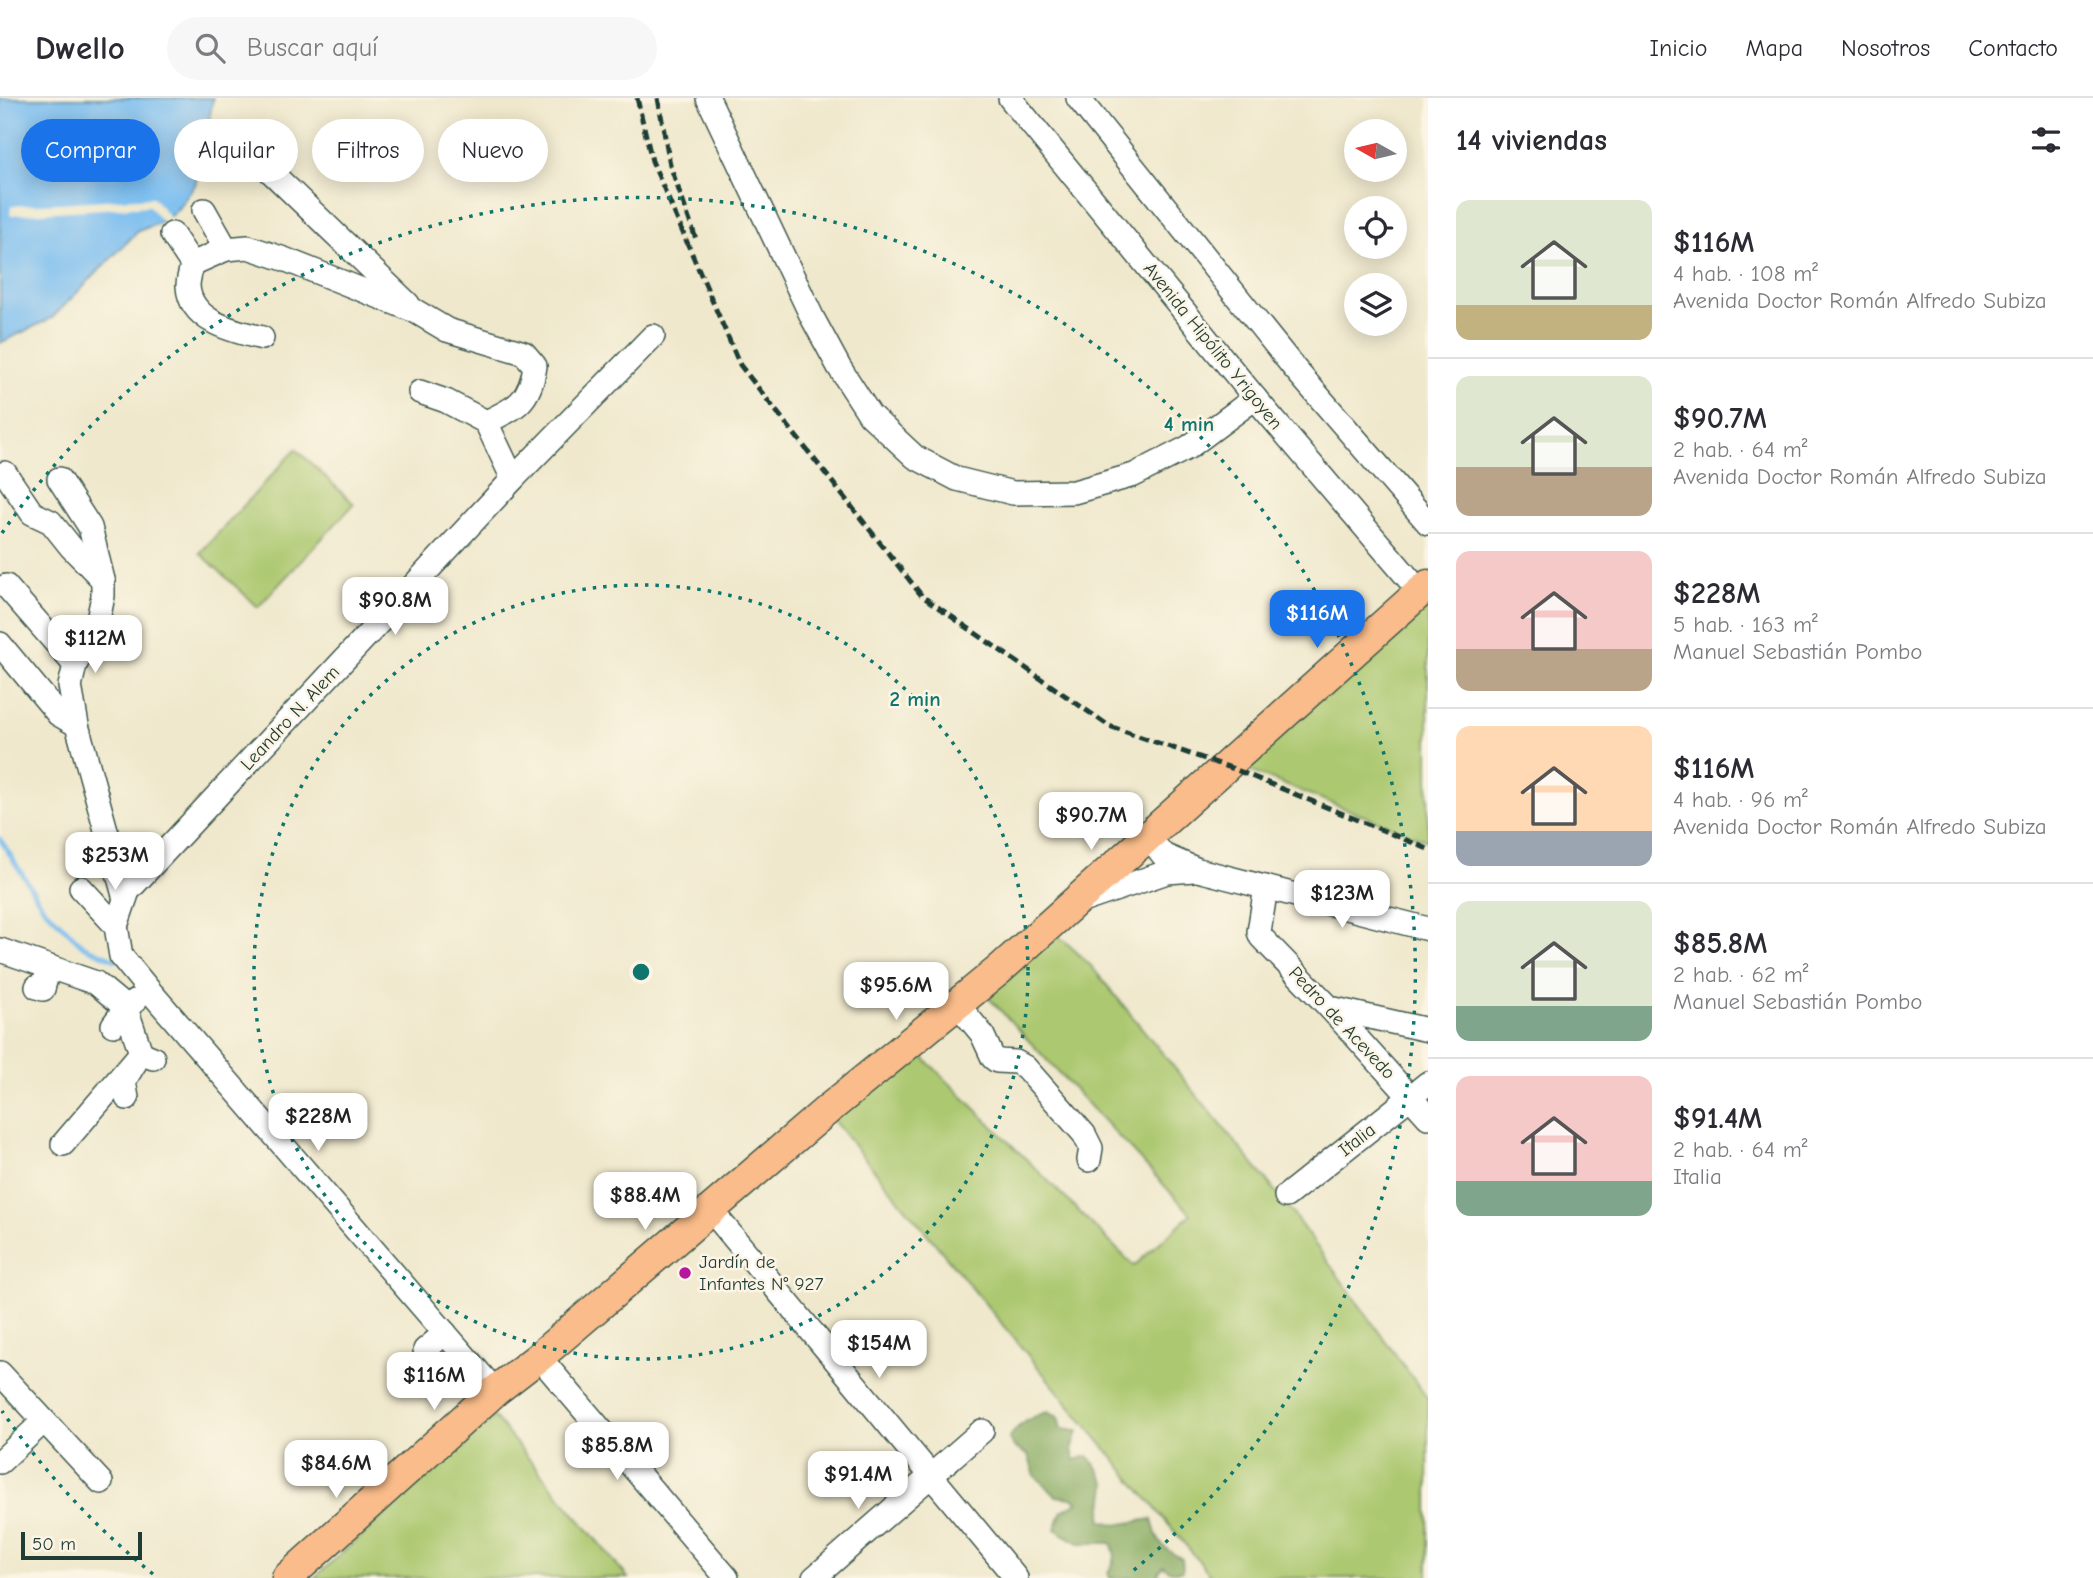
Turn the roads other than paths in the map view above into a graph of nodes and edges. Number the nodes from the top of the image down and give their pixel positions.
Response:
1 (708, 98) edge
2 (1010, 98) edge
3 (1078, 98) edge
4 (281, 182) edge
5 (204, 210) dead end
6 (172, 234) dead end
7 (226, 249) junction
8 (192, 264) junction
9 (415, 311) junction
10 (653, 336) dead end
11 (262, 338) dead end
12 (420, 392) dead end
13 (1255, 398) junction
14 (486, 422) junction
15 (5, 473) dead end
16 (59, 479) dead end
17 (513, 479) junction
18 (1428, 523) edge
19 (103, 580) junction
20 (6, 586) dead end
21 (1424, 589) edge
22 (0, 644) edge
23 (75, 665) junction
24 (77, 725) junction
25 (1148, 836) junction
26 (1198, 870) junction
27 (1266, 887) junction
28 (81, 888) dead end
29 (125, 900) junction
30 (1069, 906) junction
31 (116, 926) junction
32 (1428, 929) edge
33 (0, 950) edge
34 (49, 967) junction
35 (37, 988) dead end
36 (149, 990) junction
37 (958, 1005) junction
38 (1330, 1008) junction
39 (120, 1016) junction
40 (1428, 1030) edge
41 (147, 1055) junction
42 (1420, 1091) edge
43 (127, 1098) dead end
44 (1428, 1117) edge
45 (63, 1144) dead end
46 (1089, 1160) dead end
47 (1286, 1196) dead end
48 (710, 1209) junction
49 (445, 1333) junction
50 (425, 1350) dead end
51 (539, 1357) junction
52 (0, 1373) edge
53 (495, 1391) junction
54 (44, 1421) junction
55 (982, 1431) dead end
56 (0, 1462) edge
57 (930, 1477) junction
58 (101, 1482) dead end
59 (287, 1578) edge
60 (727, 1578) edge
61 (814, 1578) edge
62 (1016, 1578) edge

1 - 13 street
2 - 13 street, Avenida Hipólito Yrigoyen
3 - 18 street
4 - 9 street
5 - 7 street
6 - 8 street
7 - 8 street
7 - 9 street
8 - 11 street
9 - 14 street
10 - 17 street, Leandro N. Alem
12 - 14 street
13 - 21 street, Avenida Hipólito Yrigoyen
14 - 17 street
15 - 19 street
16 - 19 street
17 - 29 street, Leandro N. Alem
19 - 23 street
20 - 23 street
21 - 25 main road
22 - 24 street
23 - 24 street
24 - 29 street
25 - 26 street
25 - 30 main road
26 - 27 street
26 - 30 street
27 - 32 street
27 - 38 street, Pedro de Acevedo
28 - 31 street
29 - 31 street, Leandro N. Alem
30 - 37 main road
31 - 36 street
33 - 34 street
34 - 35 street
34 - 39 street
36 - 39 street
36 - 49 street
37 - 46 street
37 - 48 main road
38 - 40 street
38 - 42 street, Pedro de Acevedo
39 - 41 street
41 - 43 street
41 - 45 street
42 - 44 street, Pedro de Acevedo
42 - 47 street, Italia
48 - 51 main road
48 - 57 street
49 - 50 street
49 - 53 street
51 - 53 main road
51 - 60 street
52 - 54 street
53 - 59 main road
54 - 56 street
54 - 58 street
55 - 57 street
57 - 61 street
57 - 62 street

